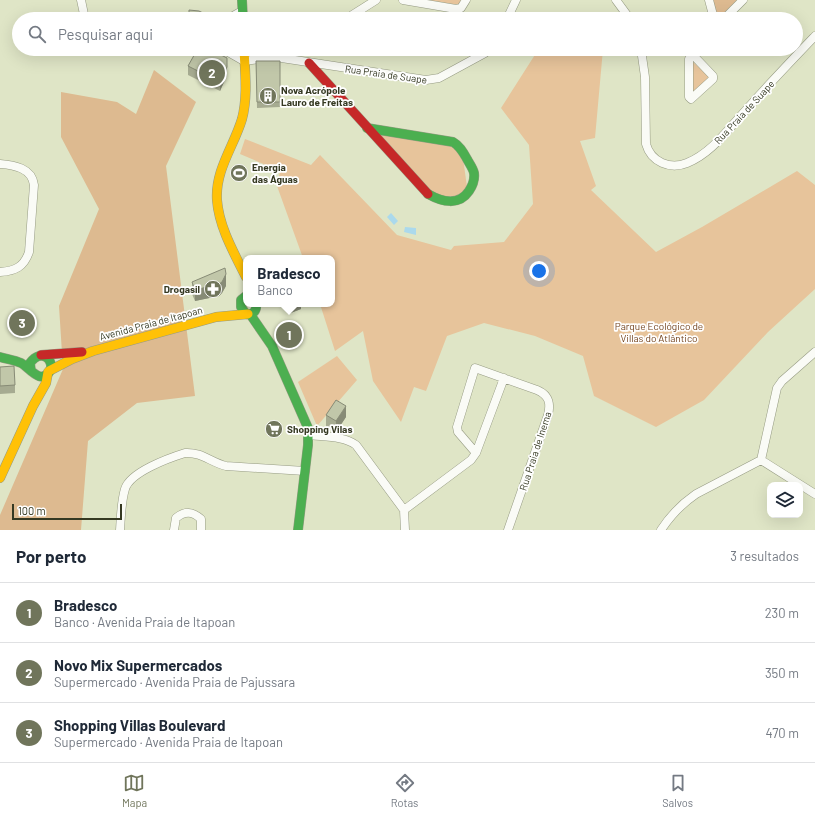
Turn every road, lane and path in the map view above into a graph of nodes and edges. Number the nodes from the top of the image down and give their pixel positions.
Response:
1 (81, 0) edge
2 (242, 0) edge
3 (376, 0) edge
4 (403, 0) edge
5 (466, 0) edge
6 (516, 0) edge
7 (616, 0) edge
8 (709, 0) edge
9 (743, 0) edge
10 (84, 12) edge
11 (243, 12) edge
12 (357, 12) edge
13 (510, 12) edge
14 (625, 12) edge
15 (712, 12) edge
16 (731, 12) edge
17 (815, 36) edge
18 (803, 49) edge
19 (235, 56) edge
20 (244, 56) edge
21 (272, 56) edge
22 (287, 56) edge
23 (479, 56) edge
24 (642, 56) edge
25 (691, 56) edge
26 (698, 56) edge
27 (797, 56) edge
28 (275, 57) junction
29 (284, 58) junction
30 (244, 61) junction
31 (308, 63) junction
32 (367, 128) junction
33 (0, 164) edge
34 (238, 261) junction
35 (243, 271) edge
36 (0, 272) edge
37 (242, 299) edge
38 (253, 311) edge
39 (216, 317) junction
40 (93, 351) junction
41 (815, 352) edge
42 (40, 355) junction
43 (32, 372) junction
44 (49, 372) junction
45 (504, 378) junction
46 (33, 406) junction
47 (309, 435) junction
48 (476, 454) junction
49 (761, 460) junction
50 (305, 471) junction
51 (0, 478) edge
52 (815, 494) edge
53 (404, 510) junction
54 (120, 530) edge
55 (174, 530) edge
56 (201, 530) edge
57 (298, 530) edge
58 (406, 530) edge
59 (508, 530) edge
60 (661, 530) edge

1 - 10 street
2 - 11 street
3 - 12 street
4 - 5 street
6 - 13 street
7 - 14 street
8 - 15 street
9 - 16 street
17 - 18 street, Rua Praia de Suape
19 - 30 street
20 - 30 street
21 - 28 street, Rua Praia de Suape
22 - 29 street
23 - 31 street, Rua Praia de Suape
24 - 27 street, Rua Praia de Suape
25 - 26 street
28 - 29 street, Rua Praia de Suape
28 - 30 street, Rua Praia de Suape
29 - 31 street, Rua Praia de Suape
30 - 34 street
31 - 32 street
32 - 32 street
33 - 36 street
34 - 35 street
34 - 37 street
37 - 38 street
37 - 39 street, Avenida Praia de Itapoan
38 - 39 street, Avenida Praia de Itapoan
38 - 47 street
39 - 40 street, Avenida Praia de Itapoan
40 - 42 street, Avenida Praia de Itapoan
40 - 44 street, Avenida Praia de Itapoan
41 - 49 street
42 - 43 street
42 - 43 street, Avenida Praia de Itapoan
42 - 44 street
43 - 44 street
43 - 46 street
44 - 46 street
45 - 48 street
45 - 48 street
45 - 59 street, Rua Praia de Inema
46 - 51 street
47 - 50 street
47 - 53 street
48 - 53 street
49 - 52 street
49 - 60 street
50 - 54 street
50 - 57 street
53 - 58 street
55 - 56 street

